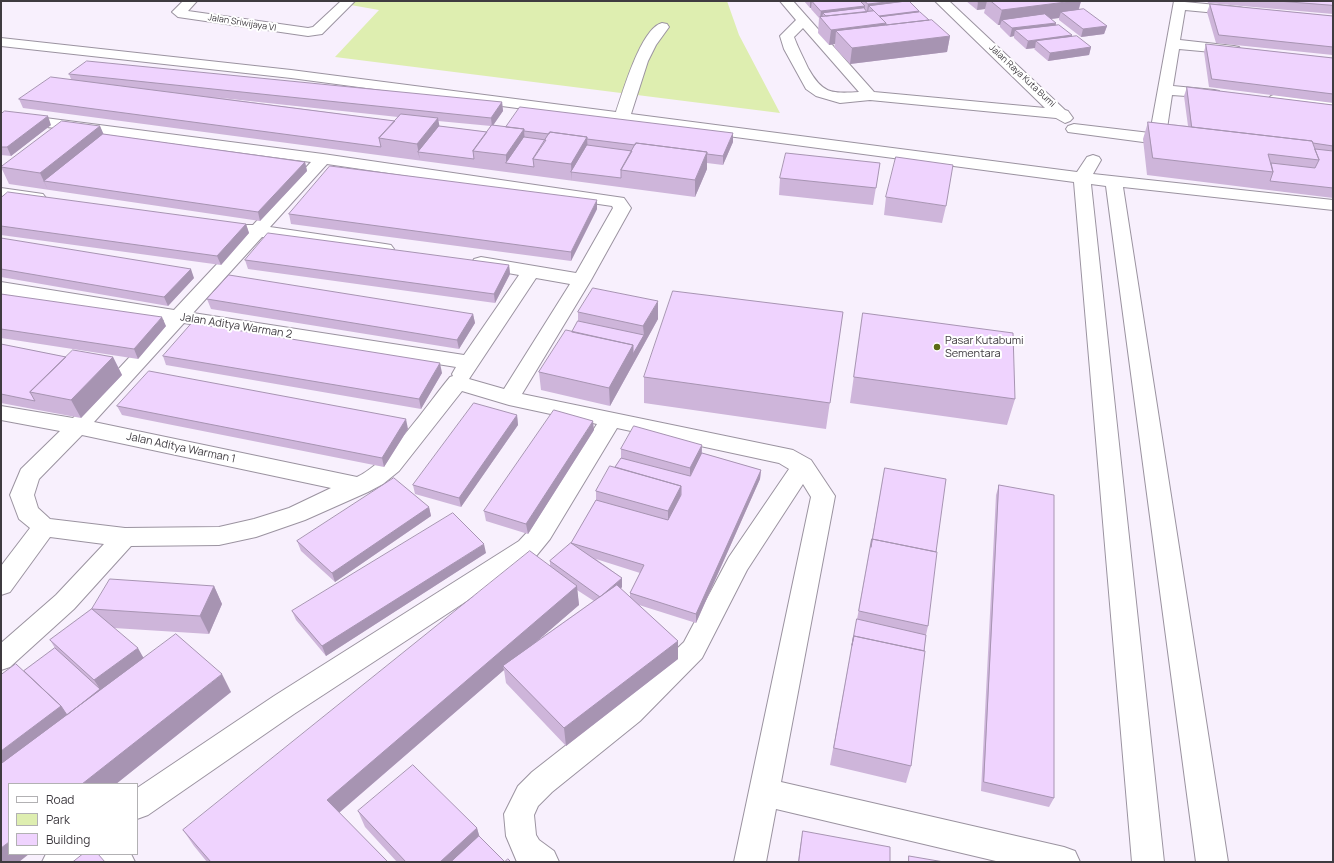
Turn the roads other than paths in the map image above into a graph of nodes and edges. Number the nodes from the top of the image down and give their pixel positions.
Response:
1 (349, 1) edge
2 (786, 1) edge
3 (941, 1) edge
4 (1180, 3) edge
5 (186, 5) edge
6 (1249, 12) edge
7 (803, 21) junction
8 (662, 27) dead end
9 (1, 42) edge
10 (1174, 44) junction
11 (1245, 51) edge
12 (1166, 90) junction
13 (1230, 95) edge
14 (870, 96) junction
15 (1262, 98) edge
16 (1333, 104) edge
17 (1063, 114) junction
18 (622, 117) junction
19 (8, 118) edge
20 (59, 125) junction
21 (40, 139) edge
22 (1157, 139) junction
23 (1188, 142) edge
24 (1083, 151) junction
25 (323, 159) junction
26 (1114, 181) junction
27 (1, 193) edge
28 (56, 201) edge
29 (1333, 205) edge
30 (234, 227) edge
31 (258, 230) junction
32 (398, 251) edge
33 (461, 260) edge
34 (531, 271) junction
35 (582, 280) junction
36 (1, 288) edge
37 (179, 317) junction
38 (471, 363) junction
39 (457, 382) junction
40 (509, 398) junction
41 (1, 413) edge
42 (611, 420) junction
43 (77, 426) junction
44 (803, 466) junction
45 (360, 486) junction
46 (44, 527) junction
47 (125, 537) junction
48 (1, 585) edge
49 (1, 659) edge
50 (764, 792) junction
51 (138, 803) edge
52 (67, 855) edge
53 (58, 862) edge
54 (544, 862) edge
55 (750, 862) edge
56 (1064, 862) edge
57 (1148, 862) edge
58 (1212, 862) edge

1 - 5 street, Jalan Sriwijaya VI
2 - 7 street
3 - 17 street, Jalan Raya Kuta Bumi
4 - 6 street
4 - 10 street
7 - 14 street
7 - 14 street
8 - 18 street
9 - 18 street
10 - 11 street
10 - 12 street
12 - 13 street
12 - 22 street
14 - 17 street
15 - 16 street
17 - 24 street, Jalan Raya Kuta Bumi
18 - 24 street
19 - 20 street
20 - 21 street
20 - 25 street
22 - 23 street
22 - 24 street
24 - 26 street, Jalan Raya Kuta Bumi
24 - 57 street
25 - 31 street
25 - 35 street
26 - 29 street
26 - 58 street
27 - 28 street
30 - 31 street
31 - 32 street
31 - 37 street
33 - 34 street
34 - 35 street
34 - 38 street
35 - 40 street
36 - 37 street, Jalan Aditya Warman 2
37 - 38 street, Jalan Aditya Warman 2
37 - 43 street
38 - 39 street
39 - 40 street
39 - 45 street
40 - 42 street
41 - 43 street, Jalan Aditya Warman 1
42 - 44 street
42 - 51 street
43 - 45 street, Jalan Aditya Warman 1
43 - 46 street
44 - 50 street
44 - 54 street
45 - 47 street
46 - 47 street
46 - 48 street
47 - 49 street
50 - 55 street
50 - 56 street
52 - 53 street

